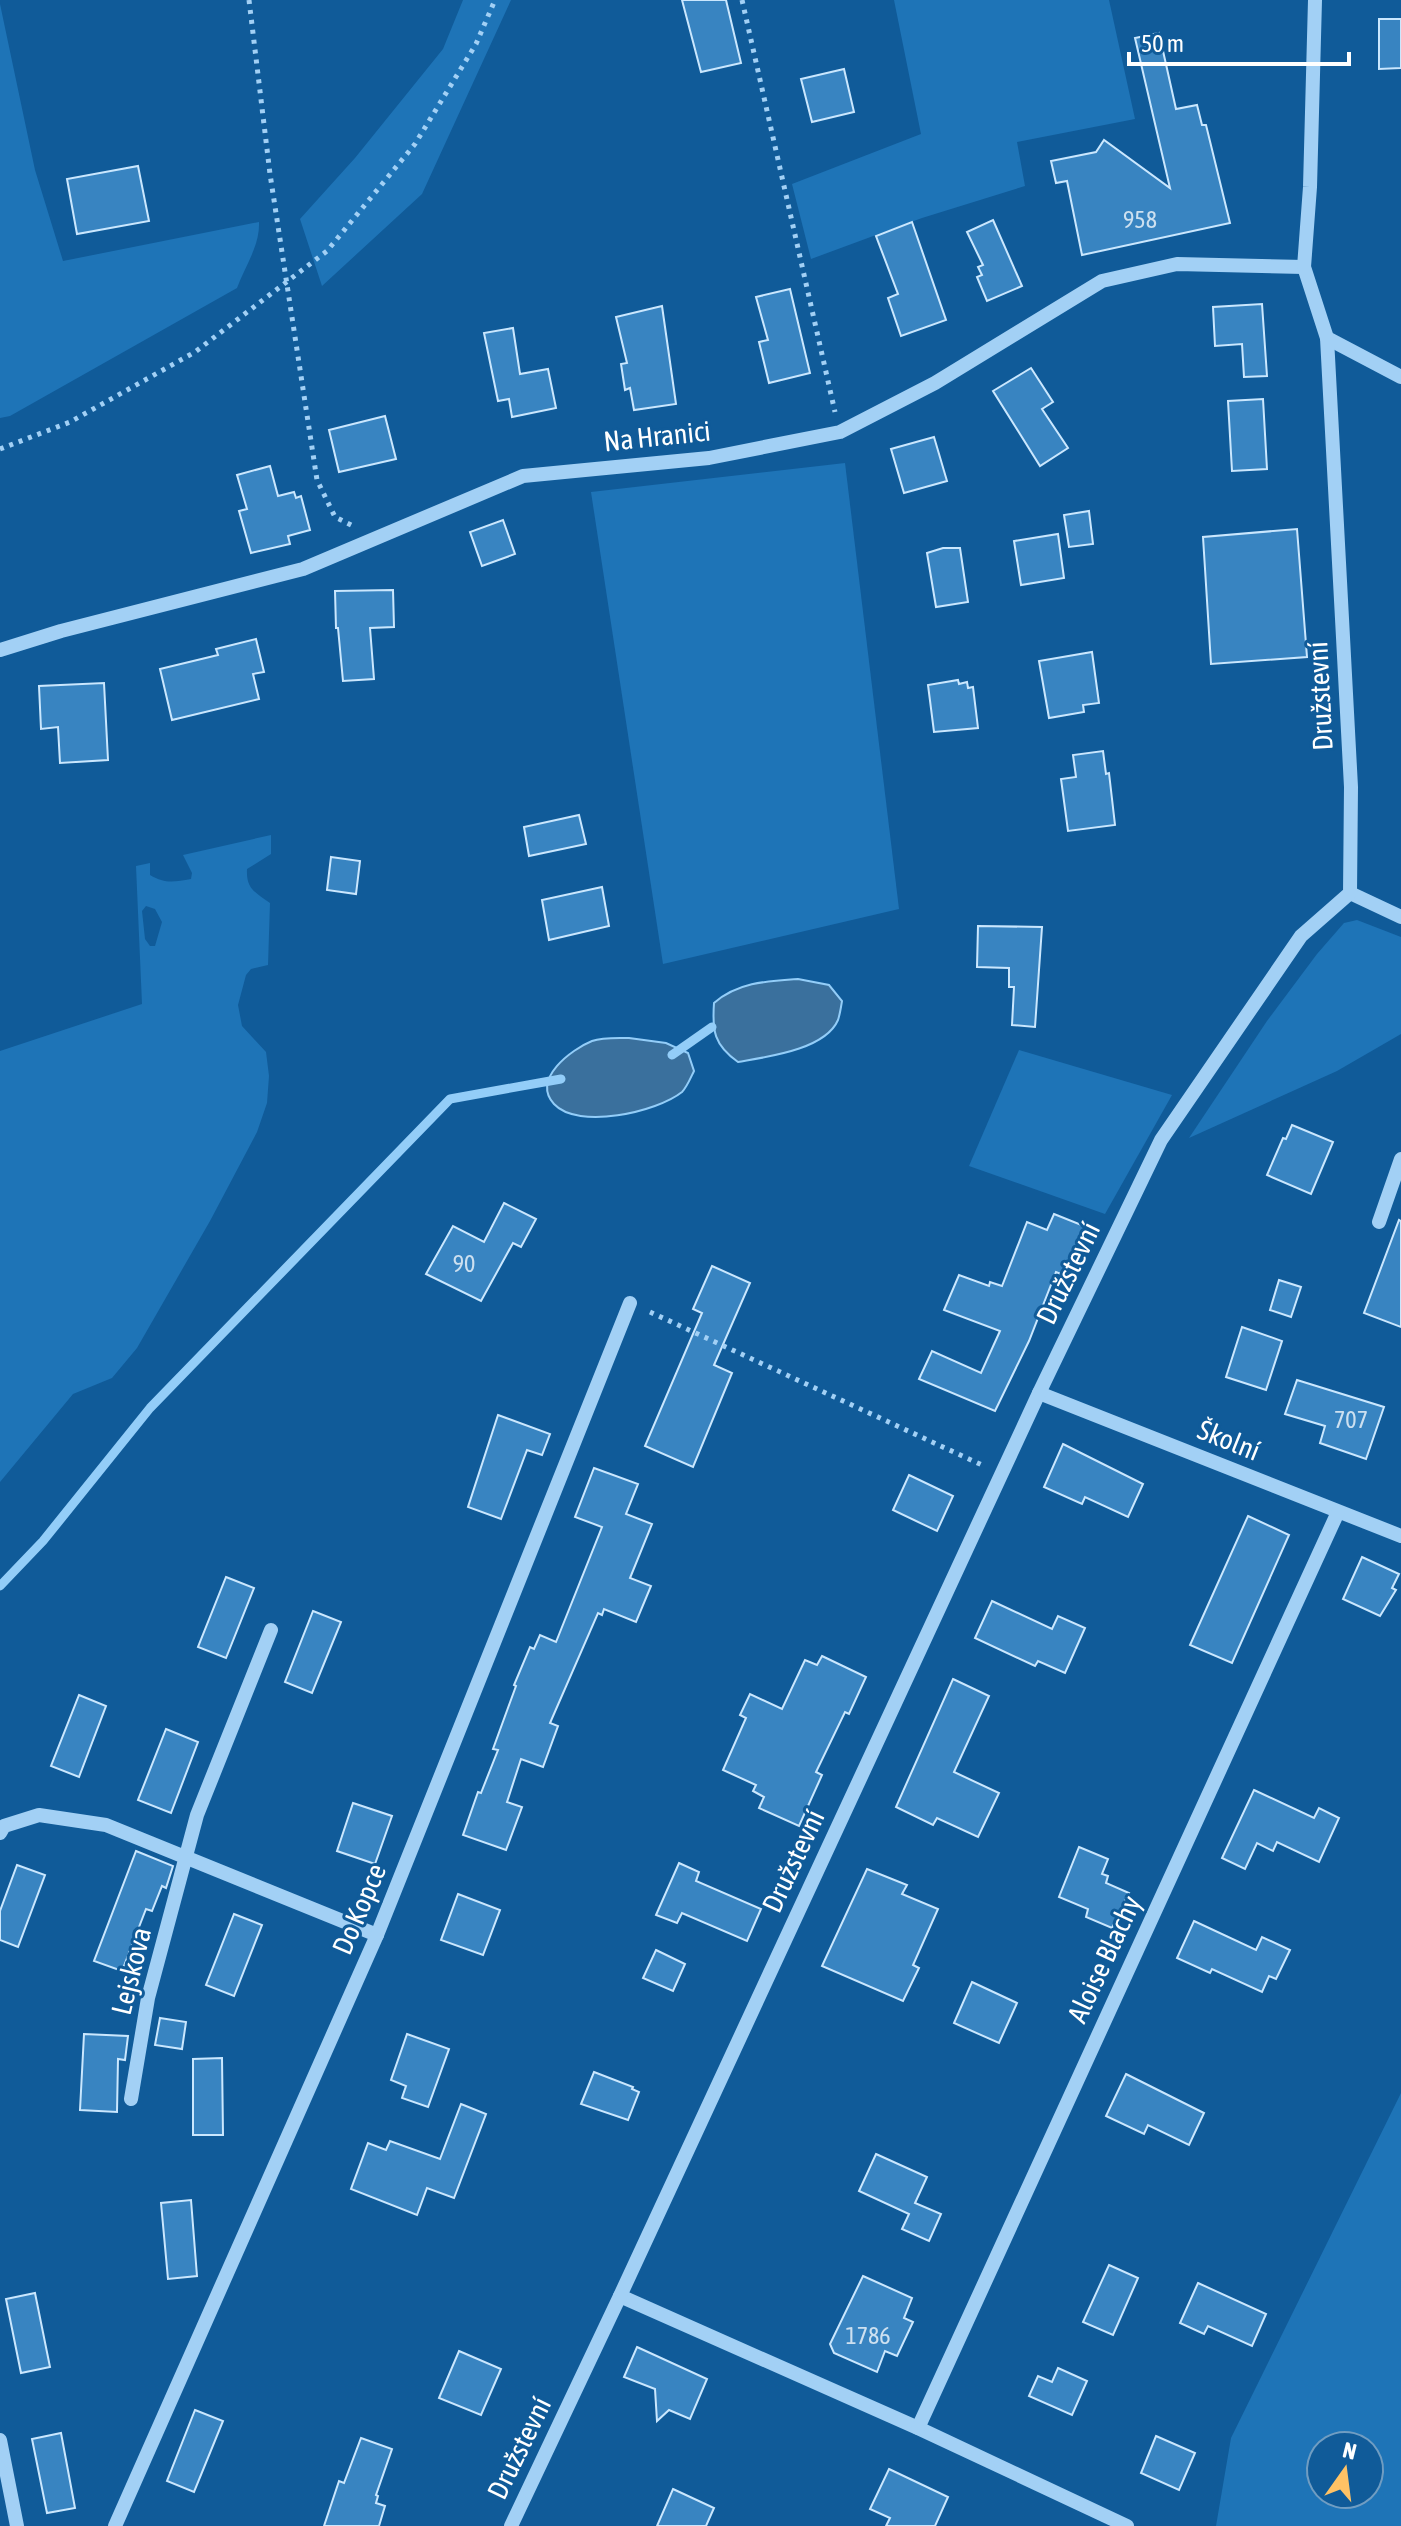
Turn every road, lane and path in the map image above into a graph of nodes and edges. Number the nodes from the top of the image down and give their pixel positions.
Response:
1 (249, 0) edge
2 (495, 0) edge
3 (742, 0) edge
4 (1315, 0) edge
5 (1304, 267) junction
6 (287, 282) junction
7 (1327, 338) junction
8 (1401, 377) edge
9 (840, 432) junction
10 (0, 449) edge
11 (375, 538) junction
12 (0, 650) edge
13 (1350, 893) junction
14 (1401, 917) edge
15 (1401, 1159) edge
16 (1379, 1222) dead end
17 (630, 1303) joint
18 (1039, 1393) junction
19 (1001, 1474) junction
20 (1338, 1512) junction
21 (1401, 1536) edge
22 (271, 1630) dead end
23 (0, 1833) edge
24 (187, 1857) junction
25 (377, 1935) junction
26 (131, 2099) dead end
27 (620, 2296) junction
28 (918, 2428) junction
29 (0, 2440) edge
30 (17, 2526) edge
31 (115, 2526) edge
32 (511, 2526) edge
33 (1127, 2526) edge

1 - 6 path
2 - 6 path
3 - 9 path
4 - 5 street, Družstevní
5 - 7 street, Družstevní
5 - 9 street, Na Hranici
6 - 10 path
6 - 11 path
7 - 8 street
7 - 13 street, Družstevní
9 - 11 street, Na Hranici
11 - 12 street, Na Hranici
13 - 14 street
13 - 18 street, Družstevní
15 - 16 street
17 - 19 path
17 - 25 street, Do Kopce
18 - 19 street, Družstevní
18 - 20 street, Školní
19 - 27 street, Družstevní
20 - 21 street, Školní
20 - 28 street, Aloise Blachy
22 - 24 street, Lejskova
23 - 24 street
24 - 25 street
24 - 26 street, Lejskova
25 - 31 street, Do Kopce
27 - 28 street
27 - 32 street, Družstevní
28 - 33 street
29 - 30 street

